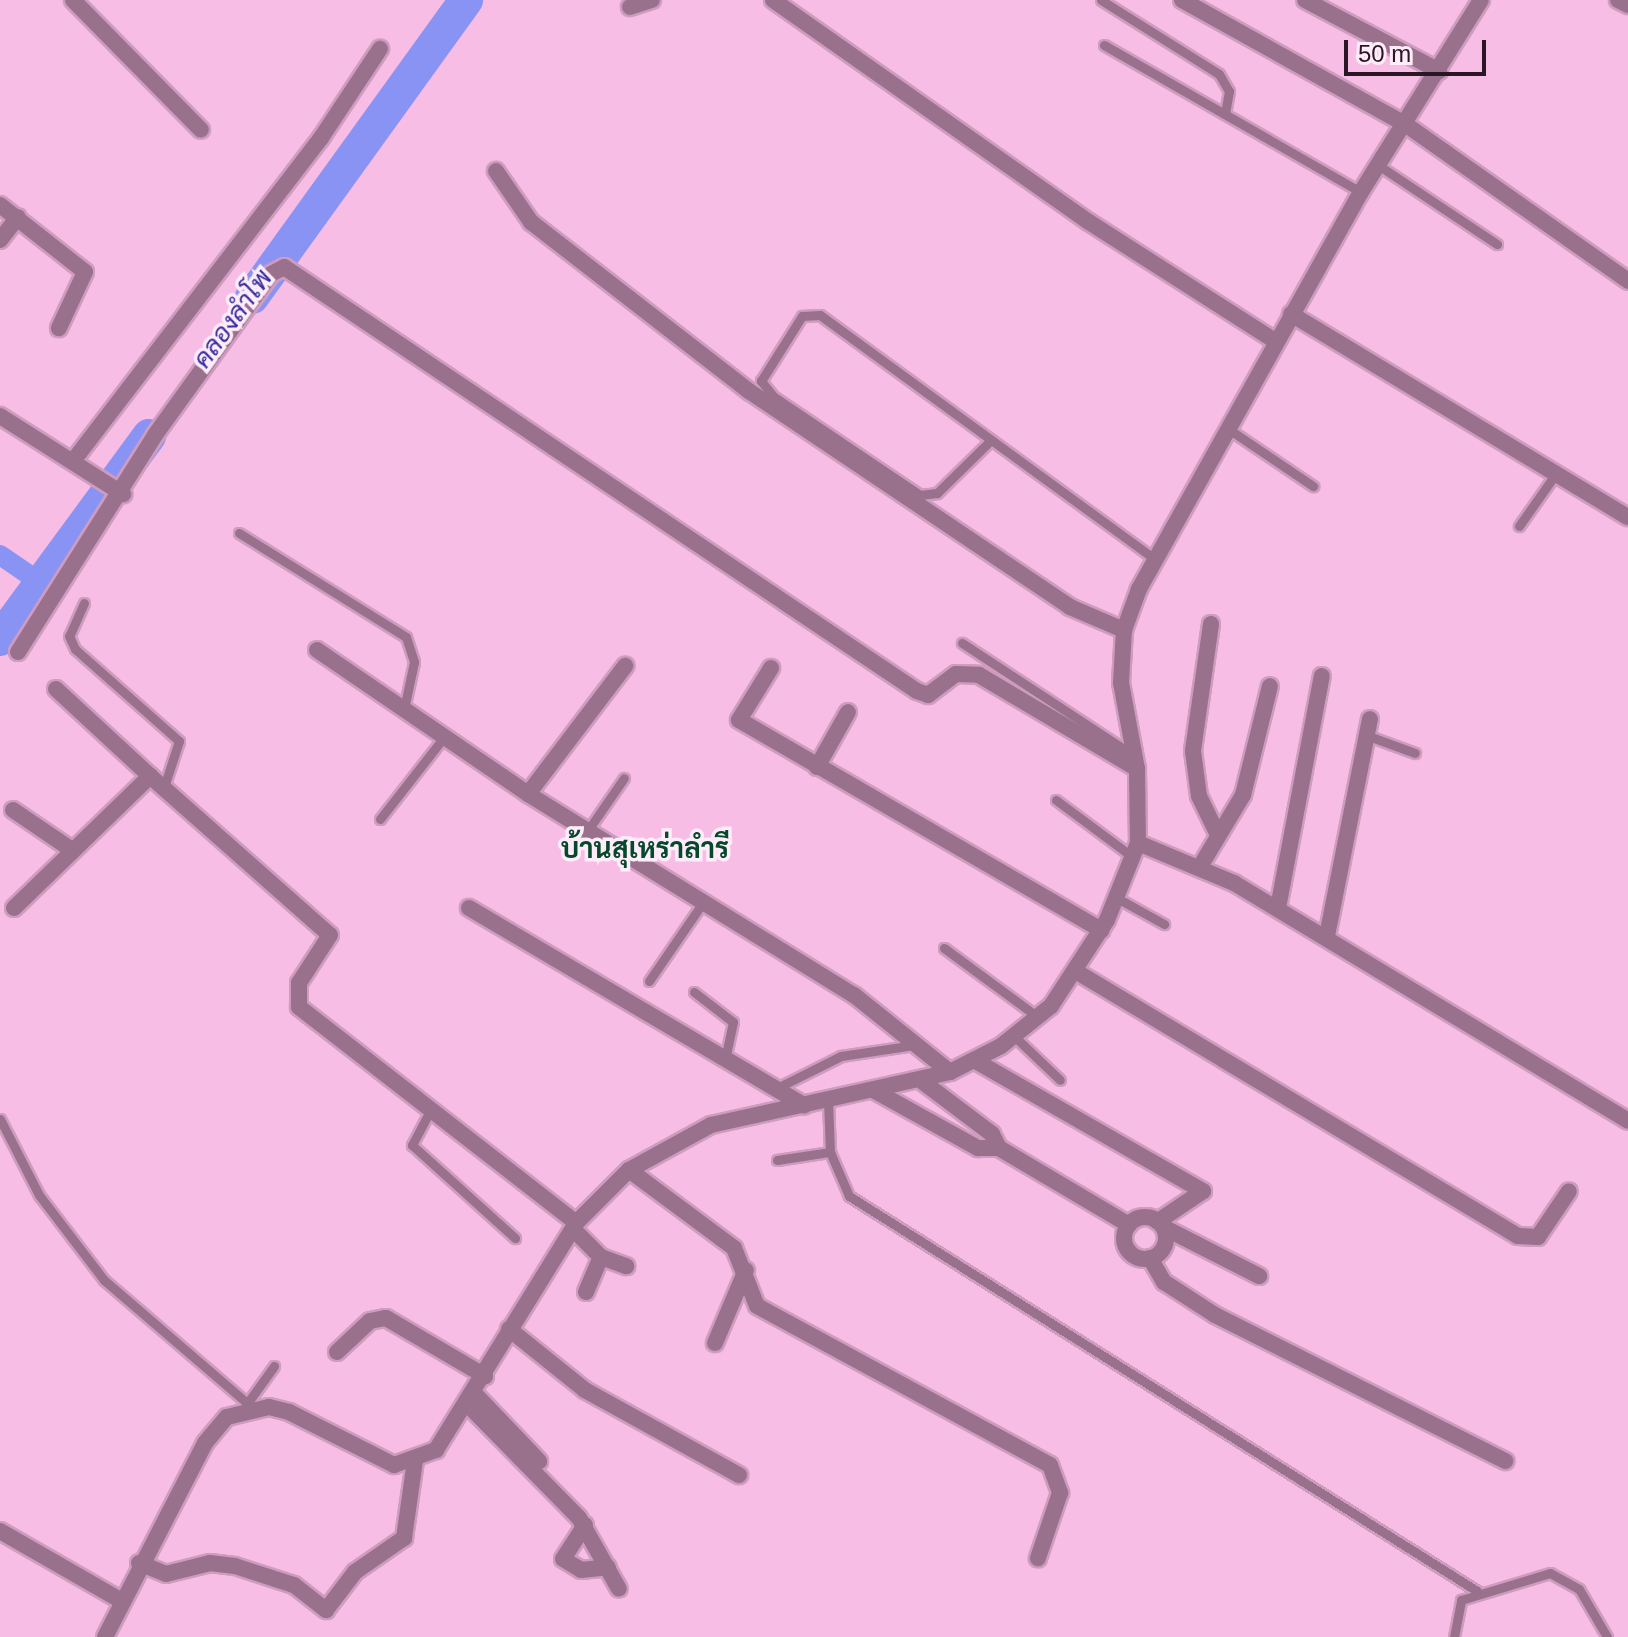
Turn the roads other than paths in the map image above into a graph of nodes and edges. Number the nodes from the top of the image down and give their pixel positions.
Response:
1 (73, 0) edge
2 (652, 0) edge
3 (773, 0) edge
4 (1101, 0) edge
5 (1182, 0) edge
6 (1305, 0) edge
7 (1481, 0) edge
8 (1618, 0) edge
9 (1628, 5) edge
10 (630, 7) dead end
11 (1104, 45) dead end
12 (380, 49) dead end
13 (1439, 71) junction
14 (1225, 114) junction
15 (1405, 124) junction
16 (201, 130) dead end
17 (1378, 165) junction
18 (496, 171) dead end
19 (1361, 192) junction
20 (0, 205) edge
21 (18, 217) junction
22 (0, 240) edge
23 (1497, 244) dead end
24 (1628, 281) edge
25 (1291, 314) junction
26 (59, 328) dead end
27 (1275, 341) junction
28 (0, 416) edge
29 (1227, 428) junction
30 (991, 440) junction
31 (77, 462) junction
32 (1557, 472) junction
33 (1313, 486) dead end
34 (121, 492) junction
35 (1628, 517) edge
36 (1519, 526) dead end
37 (239, 533) dead end
38 (1155, 559) junction
39 (84, 603) dead end
40 (1211, 624) dead end
41 (1124, 630) junction
42 (962, 643) dead end
43 (317, 650) dead end
44 (18, 652) dead end
45 (625, 666) dead end
46 (771, 668) dead end
47 (1322, 676) dead end
48 (1270, 686) dead end
49 (56, 689) dead end
50 (404, 709) junction
51 (848, 712) dead end
52 (1368, 727) joint
53 (444, 737) junction
54 (1415, 753) dead end
55 (1135, 762) junction
56 (817, 767) junction
57 (150, 776) junction
58 (624, 778) dead end
59 (164, 787) junction
60 (528, 794) junction
61 (1056, 800) dead end
62 (13, 810) dead end
63 (380, 819) dead end
64 (588, 830) junction
65 (1218, 835) junction
66 (72, 850) junction
67 (1136, 850) junction
68 (1201, 865) junction
69 (1117, 898) junction
70 (704, 901) junction
71 (14, 908) dead end
72 (469, 908) dead end
73 (1278, 908) junction
74 (1164, 924) dead end
75 (1101, 930) junction
76 (1327, 936) junction
77 (944, 948) dead end
78 (1077, 972) junction
79 (649, 981) dead end
80 (694, 992) dead end
81 (1039, 1018) junction
82 (1015, 1037) junction
83 (919, 1044) junction
84 (725, 1059) junction
85 (974, 1060) junction
86 (950, 1072) junction
87 (1060, 1080) dead end
88 (923, 1082) junction
89 (775, 1089) junction
90 (875, 1091) junction
91 (828, 1100) junction
92 (804, 1105) junction
93 (431, 1109) junction
94 (1628, 1121) edge
95 (1, 1123) edge
96 (999, 1148) junction
97 (830, 1152) junction
98 (777, 1160) dead end
99 (629, 1170) junction
100 (1569, 1191) dead end
101 (1160, 1224) junction
102 (1129, 1225) junction
103 (574, 1226) junction
104 (515, 1238) dead end
105 (601, 1257) junction
106 (1150, 1258) junction
107 (626, 1266) dead end
108 (746, 1269) junction
109 (1259, 1276) dead end
110 (586, 1292) dead end
111 (509, 1329) junction
112 (715, 1343) dead end
113 (337, 1352) dead end
114 (274, 1366) dead end
115 (485, 1376) junction
116 (472, 1399) junction
117 (250, 1407) junction
118 (415, 1461) junction
119 (539, 1461) dead end
120 (1505, 1461) dead end
121 (739, 1475) dead end
122 (585, 1525) junction
123 (0, 1531) edge
124 (1038, 1558) dead end
125 (139, 1563) junction
126 (608, 1567) junction
127 (619, 1589) dead end
128 (1477, 1591) junction
129 (120, 1600) junction
130 (105, 1637) edge
131 (1454, 1637) edge
132 (1607, 1637) edge

1 - 16 street
2 - 10 street
3 - 27 street
4 - 14 lane
5 - 15 street
6 - 13 street
7 - 13 street
8 - 9 street
11 - 14 lane
12 - 31 street
13 - 15 street
14 - 19 lane
15 - 17 street
15 - 24 street
17 - 19 street
17 - 23 lane
18 - 41 street
19 - 25 street
20 - 21 street
21 - 22 street
21 - 26 street
25 - 27 street
25 - 32 street
27 - 29 street
28 - 31 street
29 - 33 lane
29 - 38 street
30 - 30 lane
30 - 38 lane
31 - 34 street
32 - 35 street
32 - 36 lane
34 - 44 street
34 - 55 street
37 - 50 lane
38 - 41 street
39 - 59 lane
40 - 65 street
41 - 55 street
42 - 55 lane
43 - 50 street
45 - 60 street
46 - 56 street
47 - 73 street
48 - 65 street
49 - 57 street
50 - 53 street
51 - 56 street
52 - 54 lane
52 - 76 street
53 - 60 street
53 - 63 lane
55 - 67 street
56 - 75 street
57 - 59 street
57 - 66 street
58 - 64 lane
59 - 93 street
60 - 64 street
61 - 67 lane
62 - 66 street
64 - 70 street
65 - 68 street
66 - 71 street
67 - 68 street
67 - 69 street
68 - 73 street
69 - 74 lane
69 - 75 street
70 - 79 lane
70 - 83 street
72 - 84 street
73 - 76 street
75 - 78 street
76 - 94 street
77 - 81 lane
78 - 81 street
78 - 100 street
80 - 84 lane
81 - 82 street
82 - 85 street
82 - 87 lane
83 - 86 street
83 - 89 lane
84 - 89 street
85 - 86 street
85 - 101 street
86 - 88 street
88 - 90 street
88 - 96 street
89 - 92 street
90 - 91 street
90 - 96 street
91 - 92 street
91 - 97 lane
92 - 99 street
93 - 103 street
93 - 104 lane
95 - 117 lane
96 - 102 street
97 - 98 lane
97 - 128 lane
99 - 103 street
99 - 108 street
101 - 102 street
101 - 106 street
101 - 109 street
102 - 106 street
103 - 105 street
103 - 111 street
105 - 107 street
105 - 110 street
106 - 120 street
108 - 112 street
108 - 124 street
111 - 115 street
111 - 121 street
113 - 115 street
114 - 117 lane
115 - 116 street
116 - 118 street
116 - 119 street
116 - 122 street
117 - 118 street
117 - 125 street
118 - 125 street
122 - 126 street
122 - 126 street
123 - 129 street
125 - 129 street
126 - 127 street
128 - 131 lane
128 - 132 lane
129 - 130 street

